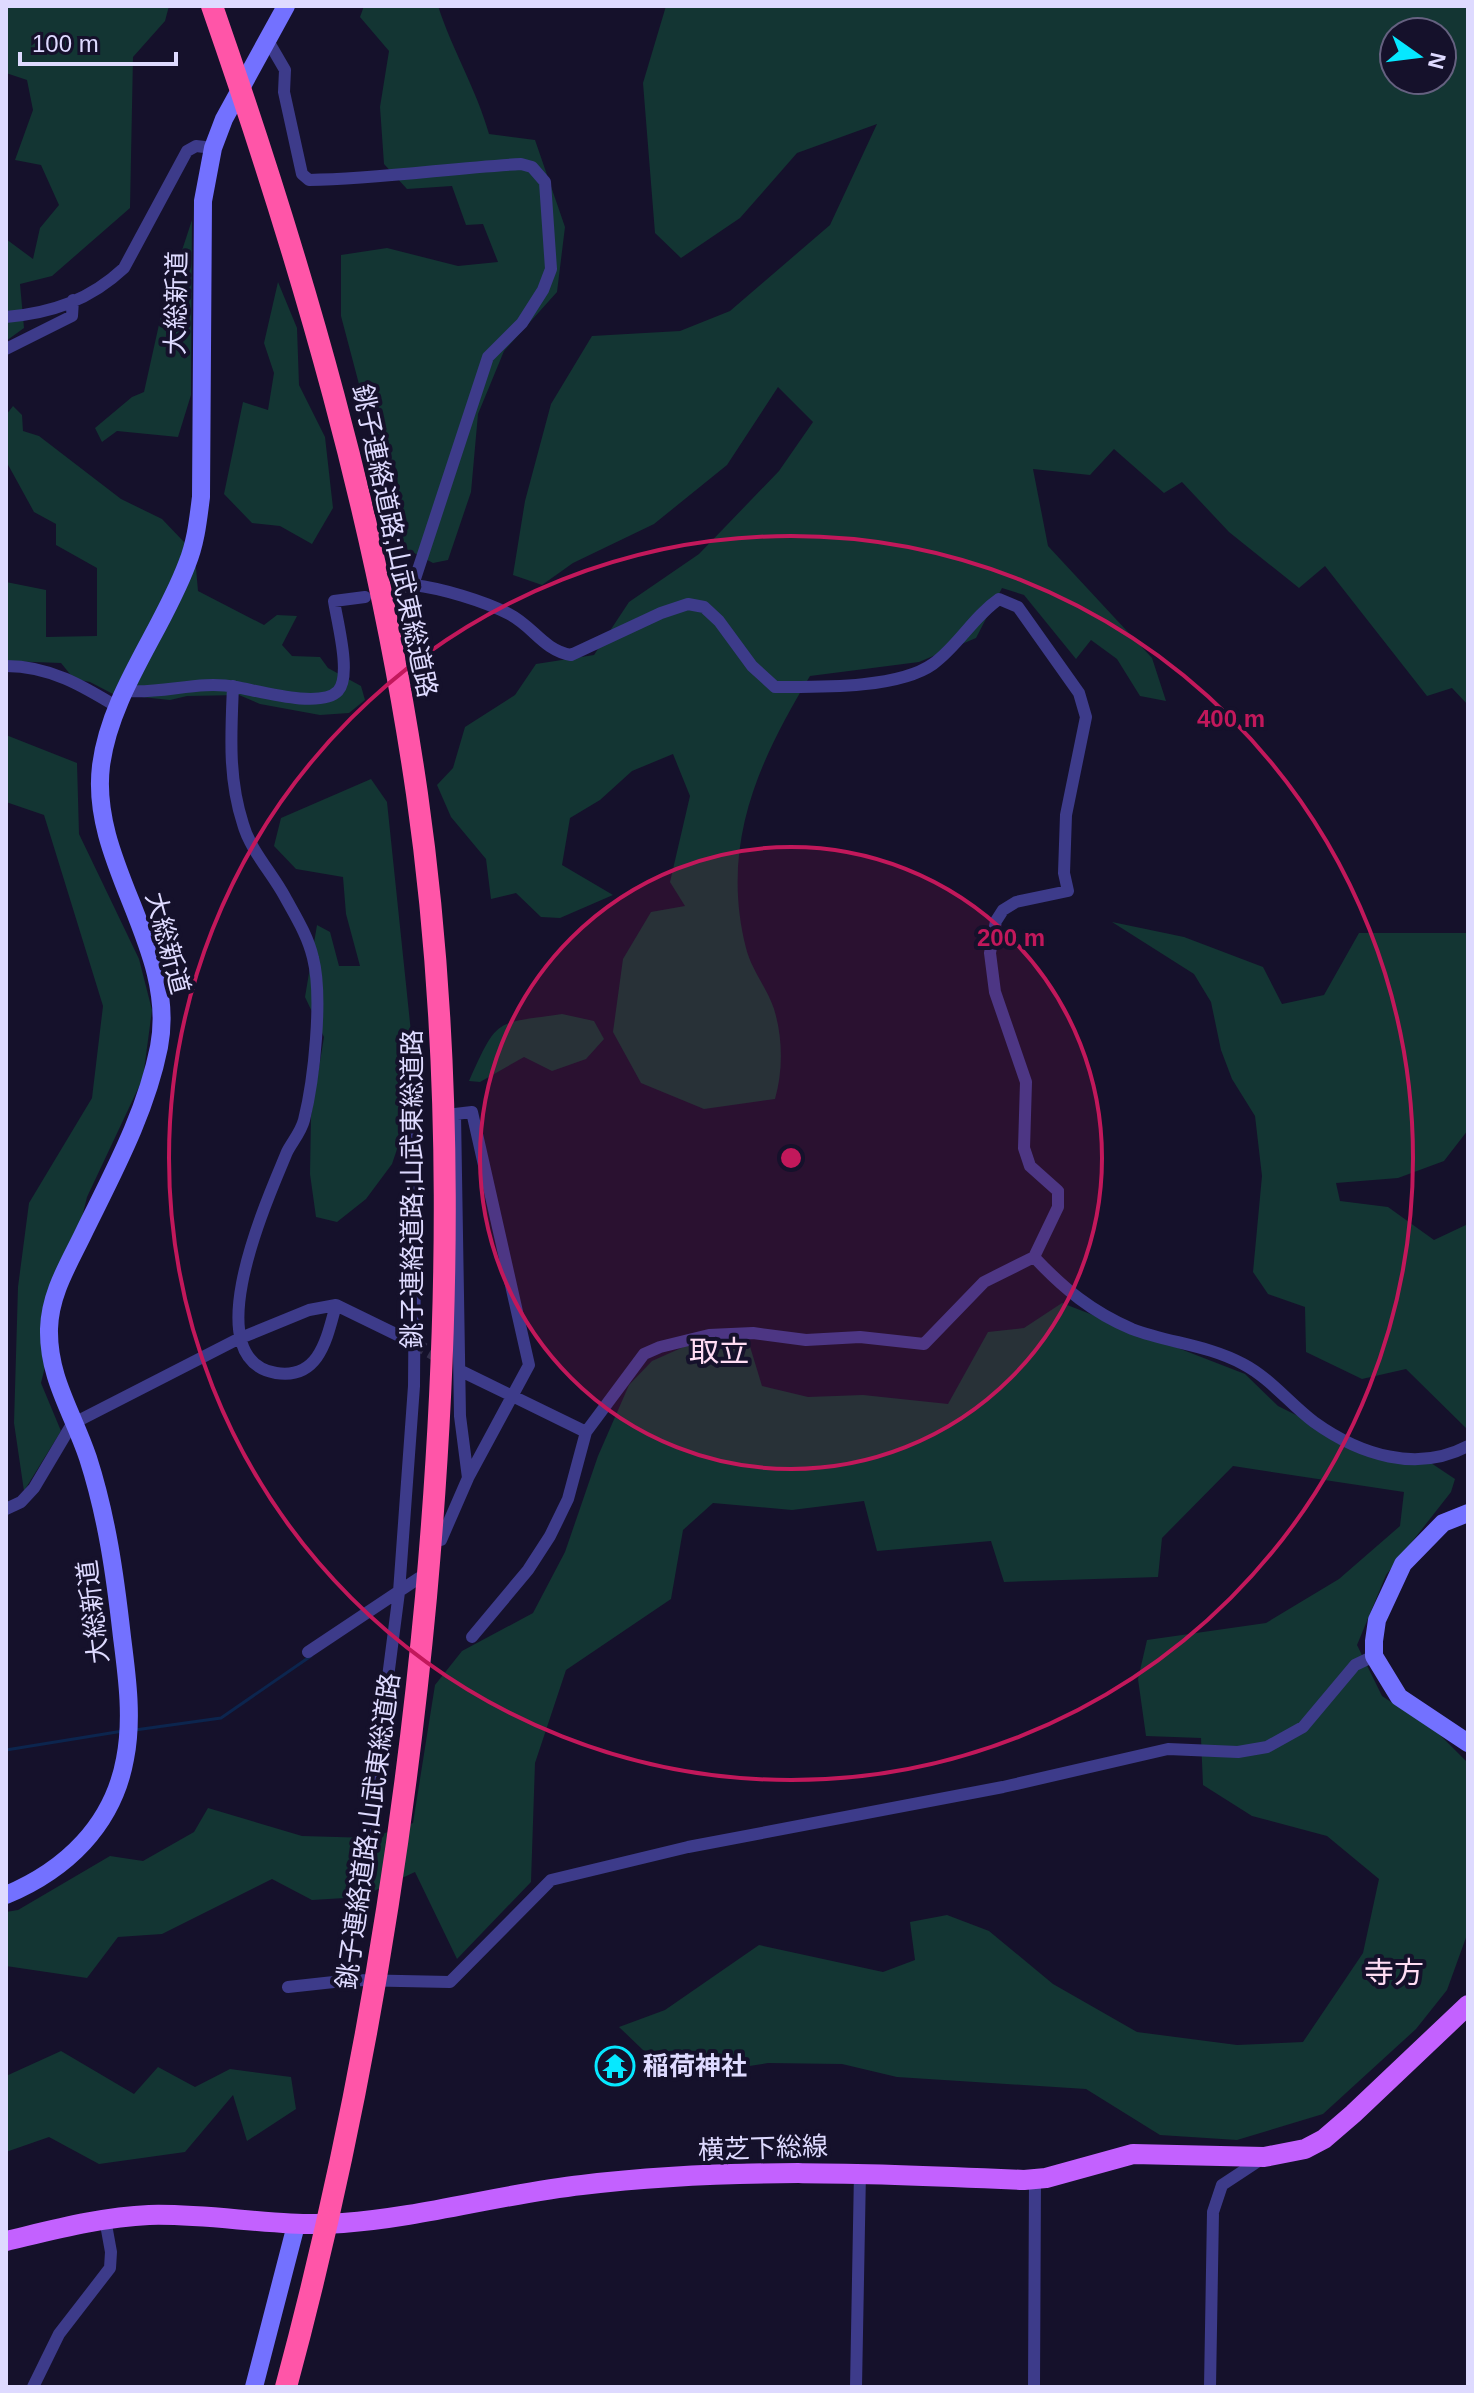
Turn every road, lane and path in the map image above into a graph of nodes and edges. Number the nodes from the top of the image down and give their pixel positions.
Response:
1 (212, 6) edge
2 (286, 6) edge
3 (265, 44) junction
4 (213, 148) junction
5 (73, 300) junction
6 (6, 317) edge
7 (6, 349) edge
8 (365, 597) tunnel mouth
9 (6, 666) edge
10 (233, 686) junction
11 (123, 700) junction
12 (416, 1122) dead end
13 (1034, 1257) junction
14 (336, 1305) junction
15 (238, 1339) junction
16 (414, 1343) junction
17 (461, 1371) junction
18 (513, 1397) junction
19 (72, 1424) junction
20 (586, 1432) junction
21 (1468, 1446) edge
22 (468, 1478) junction
23 (6, 1509) edge
24 (1468, 1513) edge
25 (441, 1540) dead end
26 (425, 1577) junction
27 (399, 1592) junction
28 (472, 1637) dead end
29 (308, 1652) dead end
30 (1374, 1656) junction
31 (1468, 1743) edge
32 (368, 1832) dead end
33 (6, 1895) edge
34 (288, 1987) dead end
35 (1468, 2005) edge
36 (1264, 2157) junction
37 (860, 2172) junction
38 (1035, 2179) junction
39 (105, 2219) junction
40 (296, 2225) junction
41 (6, 2241) edge
42 (33, 2387) edge
43 (254, 2387) edge
44 (286, 2387) edge
45 (856, 2387) edge
46 (1034, 2387) edge
47 (1210, 2387) edge

1 - 26 highway, 銚子連絡道路;山武東総道路
2 - 3 street, 大総新道
3 - 4 street, 大総新道
3 - 13 street
4 - 5 street
4 - 11 street, 大総新道
5 - 6 street
5 - 7 street
8 - 10 street
9 - 11 street
10 - 11 street
10 - 15 street
11 - 19 street, 大総新道
12 - 16 street
13 - 20 street
13 - 21 street
14 - 15 street
14 - 15 street
14 - 16 street
15 - 19 street
16 - 27 street
17 - 18 street
17 - 18 street
17 - 22 street
18 - 20 street
18 - 22 street
19 - 23 street
19 - 33 street, 大総新道
20 - 28 street
22 - 25 street
24 - 30 street
26 - 27 street
26 - 44 highway, 銚子連絡道路;山武東総道路
27 - 29 street
27 - 32 street
30 - 31 street
30 - 34 street
35 - 36 main road, 横芝下総線
36 - 38 main road, 横芝下総線
36 - 47 street
37 - 38 main road, 横芝下総線
37 - 40 main road, 横芝下総線
37 - 45 street
38 - 46 street
39 - 40 main road, 横芝下総線
39 - 41 main road, 横芝下総線
39 - 42 street
40 - 43 street

